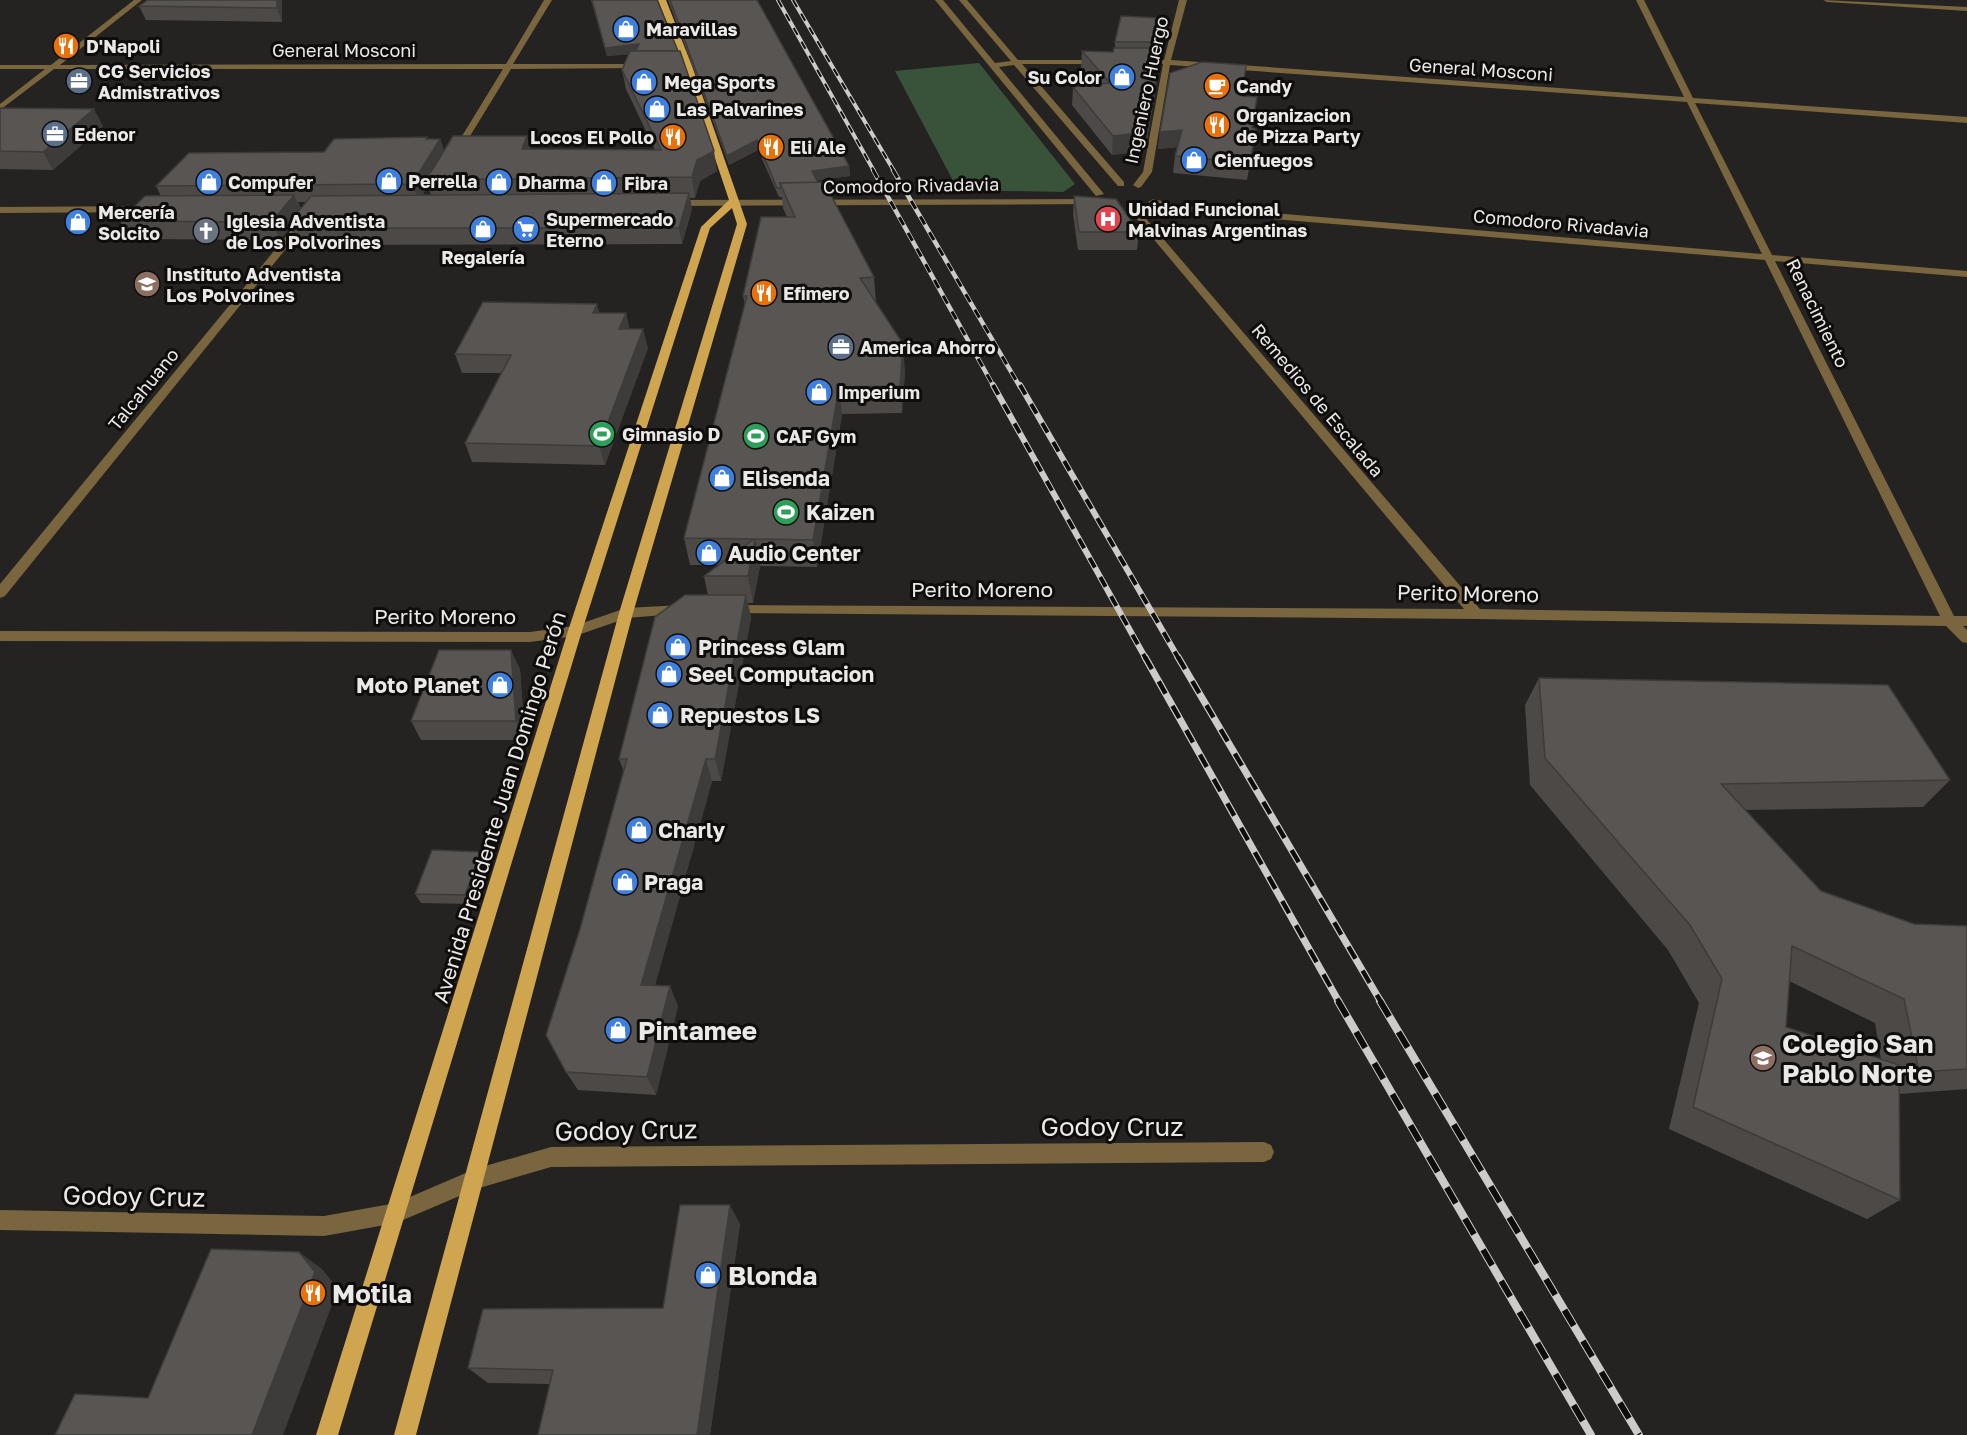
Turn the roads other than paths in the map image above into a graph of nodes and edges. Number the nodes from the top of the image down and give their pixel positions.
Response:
1 (138, 0) edge
2 (548, 0) edge
3 (662, 0) edge
4 (939, 0) edge
5 (963, 0) edge
6 (1183, 0) edge
7 (1640, 0) edge
8 (1827, 0) edge
9 (1967, 9) edge
10 (1016, 62) junction
11 (1109, 62) edge
12 (1120, 62) edge
13 (1167, 62) junction
14 (508, 66) junction
15 (652, 66) edge
16 (676, 66) edge
17 (688, 66) junction
18 (993, 66) junction
19 (0, 67) edge
20 (52, 67) junction
21 (1690, 102) junction
22 (0, 108) edge
23 (1967, 120) edge
24 (447, 166) edge
25 (1121, 184) junction
26 (1138, 185) junction
27 (1101, 198) junction
28 (733, 202) junction
29 (1153, 202) junction
30 (661, 203) edge
31 (314, 207) edge
32 (163, 208) edge
33 (0, 210) edge
34 (1770, 256) junction
35 (1967, 273) edge
36 (0, 593) edge
37 (626, 613) junction
38 (1476, 614) junction
39 (1950, 621) junction
40 (1967, 621) edge
41 (576, 631) junction
42 (0, 636) edge
43 (1967, 638) edge
44 (1264, 1152) dead end
45 (475, 1179) junction
46 (396, 1213) junction
47 (0, 1220) edge
48 (327, 1435) edge
49 (405, 1435) edge

1 - 20 street
2 - 14 street
3 - 17 main road
4 - 18 street
5 - 10 street
6 - 13 street, Ingeniero Huergo
7 - 21 street, Renacimiento
8 - 9 street
10 - 11 street
10 - 18 street
10 - 25 street
12 - 13 street, General Mosconi
13 - 21 street, General Mosconi
13 - 26 street, Ingeniero Huergo
14 - 15 street, General Mosconi
14 - 20 street, General Mosconi
14 - 24 street
16 - 17 street
17 - 28 main road
18 - 27 street
19 - 20 street, General Mosconi
20 - 22 street
21 - 23 street, General Mosconi
21 - 34 street, Renacimiento
25 - 26 street
25 - 27 street
26 - 29 street
27 - 28 street, Comodoro Rivadavia
28 - 30 street, Comodoro Rivadavia
28 - 37 main road
28 - 41 main road, Avenida Presidente Juan Domingo Perón
29 - 34 street, Comodoro Rivadavia
29 - 38 street, Remedios de Escalada
31 - 36 street, Talcahuano
32 - 33 street
34 - 35 street, Comodoro Rivadavia
34 - 39 street, Renacimiento
37 - 38 street, Perito Moreno
37 - 41 street, Perito Moreno
37 - 45 main road
38 - 39 street, Perito Moreno
39 - 40 street, Perito Moreno
39 - 43 street, Renacimiento
41 - 42 street, Perito Moreno
41 - 46 main road, Avenida Presidente Juan Domingo Perón
44 - 45 street, Godoy Cruz
45 - 46 street, Godoy Cruz
45 - 49 main road
46 - 47 street, Godoy Cruz
46 - 48 main road, Avenida Presidente Juan Domingo Perón

